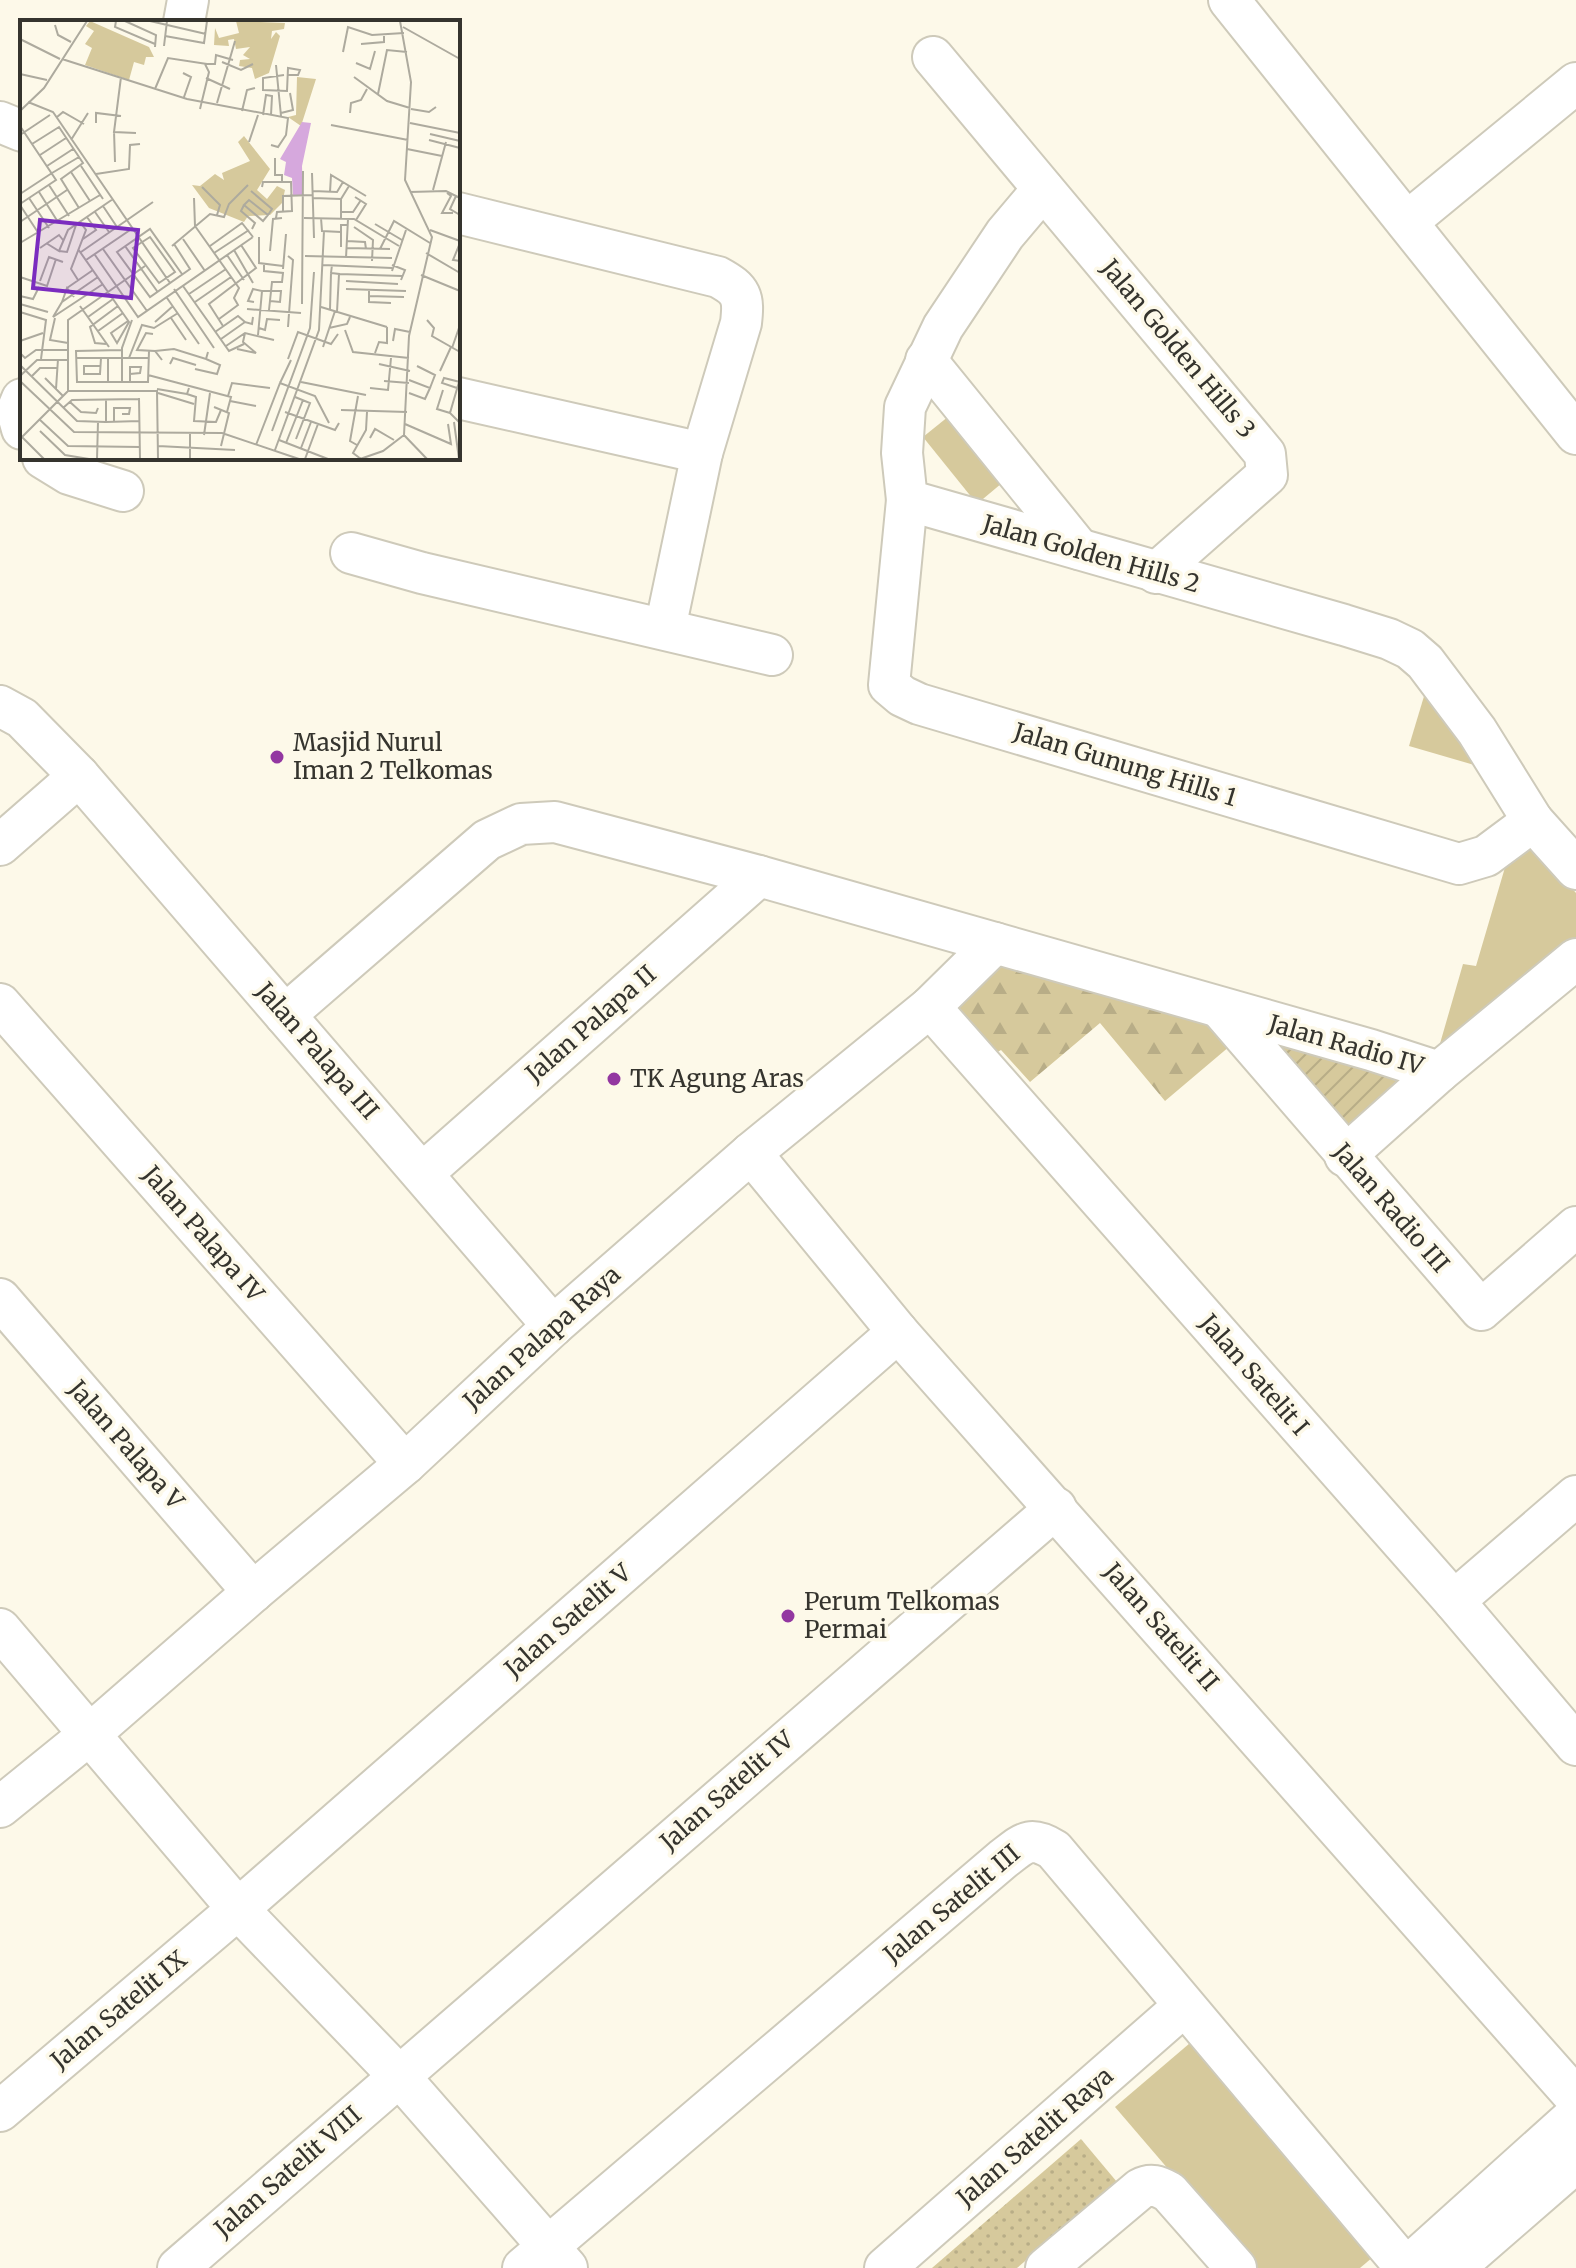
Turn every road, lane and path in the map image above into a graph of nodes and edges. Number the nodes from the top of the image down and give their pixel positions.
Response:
1 (188, 0) edge
2 (1243, 5) edge
3 (184, 20) edge
4 (933, 57) dead end
5 (1576, 83) edge
6 (0, 122) edge
7 (20, 130) edge
8 (1043, 189) junction
9 (460, 213) edge
10 (1407, 222) junction
11 (926, 360) junction
12 (460, 398) edge
13 (1572, 422) edge
14 (702, 453) junction
15 (46, 460) edge
16 (123, 491) dead end
17 (907, 500) junction
18 (1079, 549) junction
19 (351, 553) dead end
20 (1156, 573) junction
21 (665, 629) junction
22 (772, 655) dead end
23 (7, 709) edge
24 (79, 776) junction
25 (1533, 821) junction
26 (0, 845) edge
27 (1576, 869) edge
28 (759, 876) junction
29 (995, 943) junction
30 (1576, 959) edge
31 (0, 1004) edge
32 (930, 1007) junction
33 (1220, 1008) junction
34 (285, 1015) junction
35 (1439, 1072) junction
36 (751, 1153) junction
37 (1345, 1156) junction
38 (423, 1173) junction
39 (1576, 1227) edge
40 (0, 1299) edge
41 (553, 1326) junction
42 (898, 1332) junction
43 (405, 1464) junction
44 (1576, 1496) edge
45 (1056, 1508) junction
46 (253, 1592) junction
47 (1454, 1601) junction
48 (0, 1629) edge
49 (90, 1734) junction
50 (1576, 1745) edge
51 (0, 1807) edge
52 (238, 1909) junction
53 (1184, 2006) junction
54 (398, 2075) junction
55 (1576, 2098) edge
56 (0, 2111) edge
57 (1576, 2115) edge
58 (1576, 2162) edge
59 (546, 2261) edge
60 (178, 2268) edge
61 (885, 2268) edge
62 (1046, 2268) edge
63 (1236, 2268) edge
64 (1406, 2268) edge
65 (1454, 2268) edge

1 - 3 street
2 - 10 street
4 - 8 street
5 - 10 street
6 - 7 street
8 - 11 street
8 - 20 street, Jalan Golden Hills 3
9 - 14 street
10 - 13 street
11 - 17 street
11 - 18 street
12 - 14 street
14 - 21 street
15 - 16 street
17 - 18 street, Jalan Golden Hills 2
17 - 25 street, Jalan Gunung Hills 1
18 - 20 street, Jalan Golden Hills 2
19 - 21 street
20 - 25 street, Jalan Golden Hills 2
21 - 22 street
23 - 24 street, Jalan Palapa III
24 - 26 street
24 - 34 street, Jalan Palapa III
25 - 27 street, Jalan Golden Hills 2
28 - 29 street, Jalan Radio IV
28 - 34 street, Jalan Radio IV
28 - 38 street, Jalan Palapa II
29 - 32 street, Jalan Palapa Raya
29 - 33 street, Jalan Radio IV
30 - 35 street, Jalan Radio IV
31 - 43 street, Jalan Palapa IV
32 - 36 street, Jalan Palapa Raya
32 - 47 street, Jalan Satelit I
33 - 35 street, Jalan Radio IV
33 - 37 street, Jalan Radio III
34 - 38 street, Jalan Palapa III
35 - 37 street
36 - 41 street, Jalan Palapa Raya
36 - 42 street, Jalan Satelit II
37 - 39 street, Jalan Radio III
38 - 41 street, Jalan Palapa III
40 - 46 street, Jalan Palapa V
41 - 43 street, Jalan Palapa Raya
42 - 45 street, Jalan Satelit II
42 - 52 street, Jalan Satelit V
43 - 46 street, Jalan Palapa Raya
44 - 47 street
45 - 54 street, Jalan Satelit IV
45 - 55 street, Jalan Satelit II
46 - 49 street, Jalan Palapa Raya
47 - 50 street, Jalan Satelit I
48 - 49 street
49 - 51 street, Jalan Palapa Raya
49 - 52 street
52 - 54 street
52 - 56 street, Jalan Satelit IX
53 - 59 street, Jalan Satelit III
53 - 61 street, Jalan Satelit Raya
53 - 64 street, Jalan Satelit III
54 - 59 street
54 - 60 street, Jalan Satelit VIII
57 - 64 street
58 - 65 street
62 - 63 street

